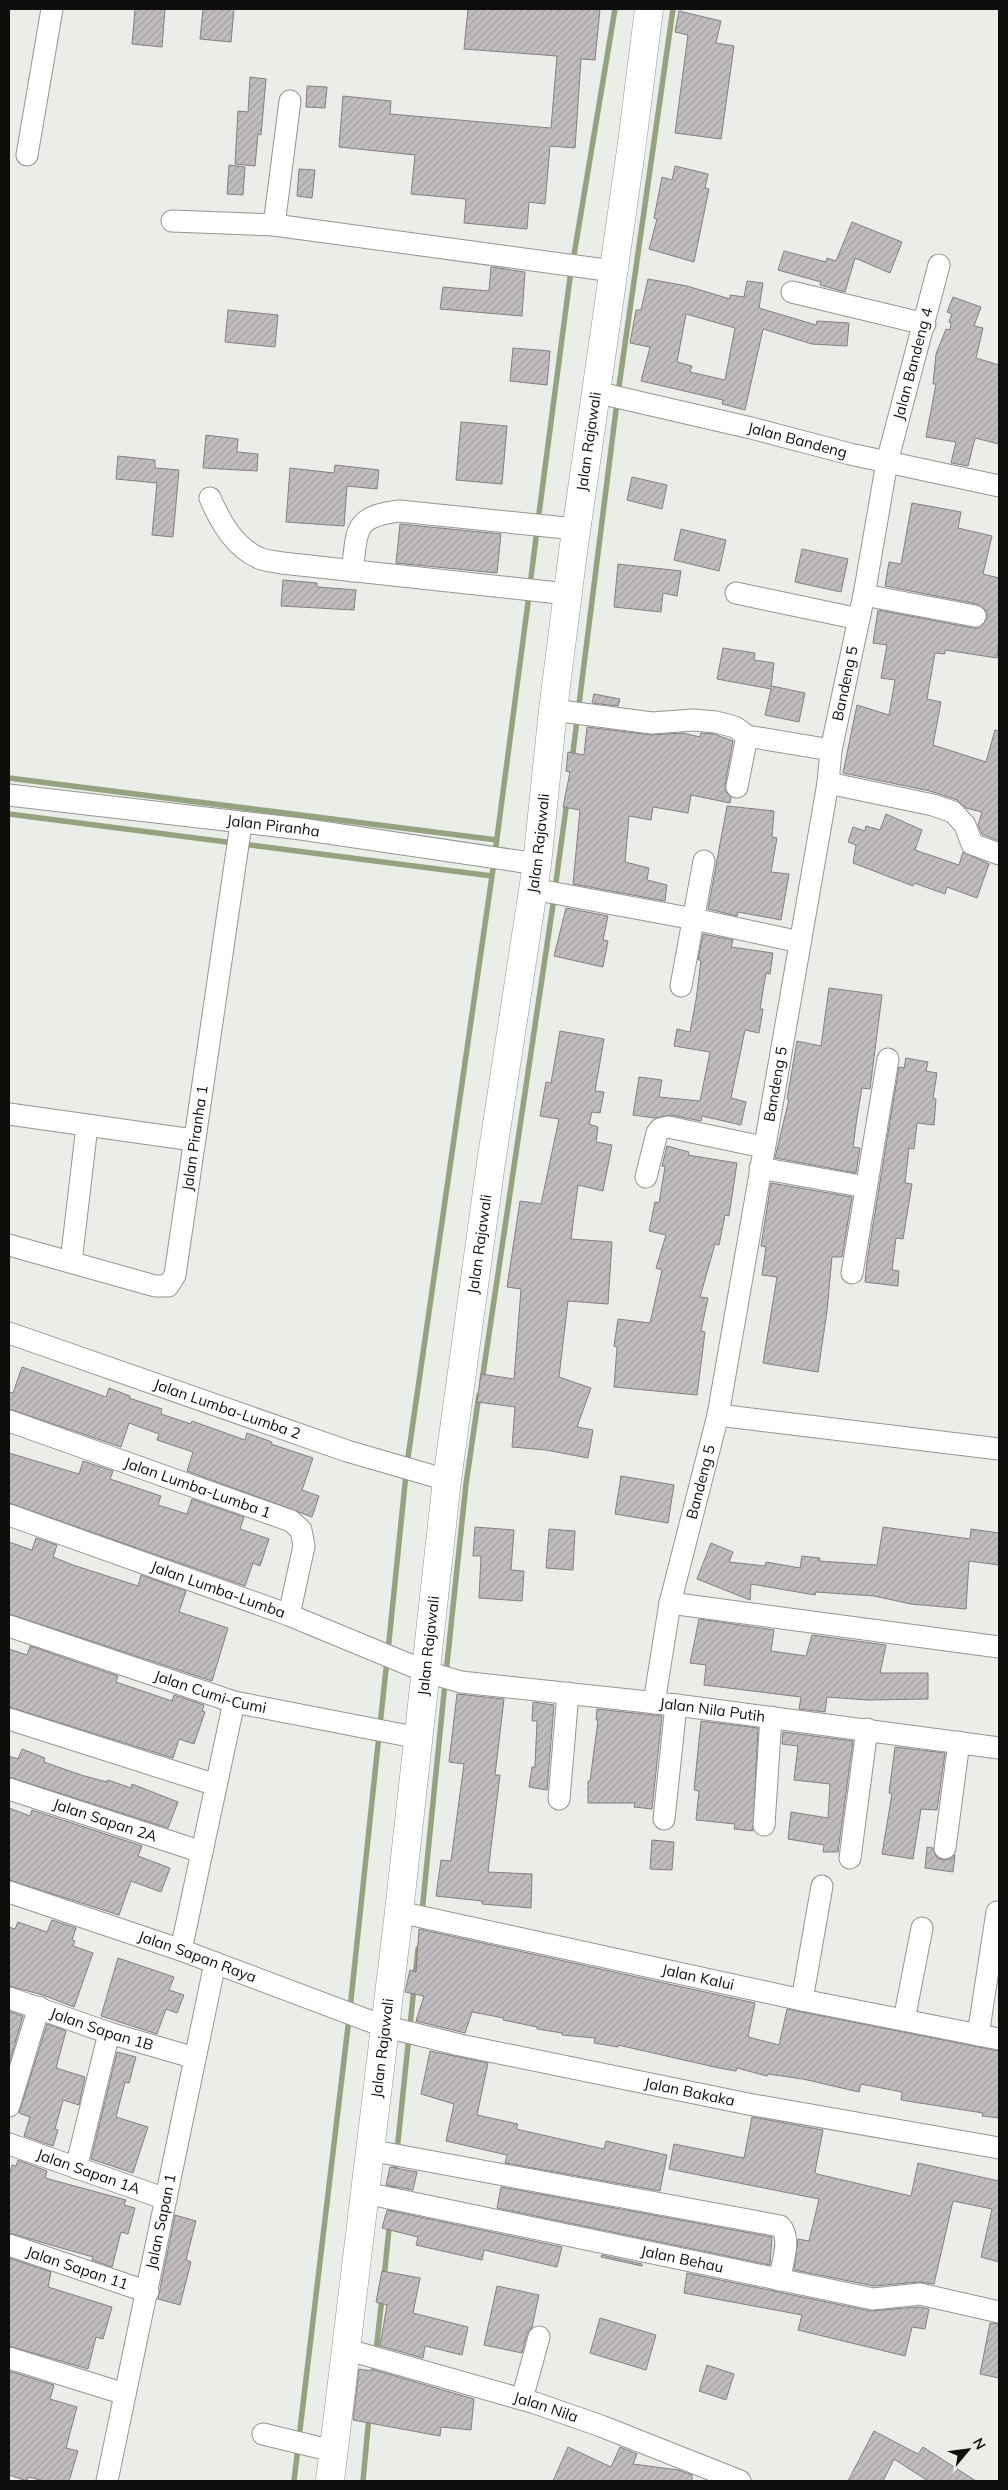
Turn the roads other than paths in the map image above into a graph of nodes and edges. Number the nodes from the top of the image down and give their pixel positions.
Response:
1 (52, 9) edge
2 (649, 9) edge
3 (290, 101) dead end
4 (27, 155) dead end
5 (172, 221) dead end
6 (274, 225) junction
7 (939, 265) dead end
8 (613, 271) junction
9 (792, 292) dead end
10 (925, 324) junction
11 (596, 392) junction
12 (887, 462) junction
13 (999, 486) edge
14 (210, 498) dead end
15 (576, 530) junction
16 (352, 571) junction
17 (736, 593) dead end
18 (568, 594) junction
19 (864, 595) junction
20 (975, 616) dead end
21 (859, 619) junction
22 (553, 710) junction
23 (747, 736) junction
24 (832, 750) junction
25 (828, 783) junction
26 (737, 787) dead end
27 (9, 796) edge
28 (241, 824) junction
29 (999, 854) edge
30 (704, 861) dead end
31 (535, 877) junction
32 (694, 919) junction
33 (800, 942) junction
34 (681, 986) dead end
35 (888, 1059) dead end
36 (9, 1114) edge
37 (87, 1126) junction
38 (193, 1140) junction
39 (762, 1157) junction
40 (646, 1177) dead end
41 (866, 1187) junction
42 (9, 1245) edge
43 (71, 1262) junction
44 (852, 1273) dead end
45 (9, 1333) edge
46 (718, 1415) junction
47 (9, 1421) edge
48 (999, 1450) edge
49 (447, 1480) junction
50 (9, 1515) edge
51 (670, 1602) junction
52 (289, 1615) junction
53 (9, 1626) edge
54 (999, 1647) edge
55 (427, 1672) junction
56 (568, 1693) junction
57 (234, 1702) junction
58 (654, 1703) junction
59 (676, 1705) junction
60 (771, 1716) junction
61 (9, 1718) edge
62 (867, 1729) junction
63 (419, 1738) junction
64 (959, 1742) junction
65 (999, 1748) edge
66 (216, 1785) junction
67 (9, 1789) edge
68 (559, 1799) dead end
69 (664, 1819) dead end
70 (764, 1825) dead end
71 (945, 1848) dead end
72 (202, 1852) junction
73 (850, 1858) dead end
74 (822, 1886) dead end
75 (9, 1892) edge
76 (399, 1912) junction
77 (997, 1912) dead end
78 (922, 1928) dead end
79 (181, 1950) junction
80 (215, 1963) junction
81 (9, 1998) edge
82 (802, 2000) junction
83 (39, 2007) junction
84 (904, 2020) junction
85 (383, 2026) junction
86 (109, 2032) junction
87 (978, 2035) junction
88 (999, 2039) edge
89 (196, 2058) junction
90 (9, 2106) edge
91 (9, 2144) edge
92 (999, 2148) edge
93 (368, 2150) junction
94 (76, 2168) junction
95 (365, 2193) junction
96 (166, 2199) junction
97 (9, 2245) edge
98 (779, 2280) junction
99 (148, 2292) junction
100 (999, 2312) edge
101 (539, 2338) dead end
102 (345, 2349) junction
103 (9, 2358) edge
104 (125, 2394) junction
105 (522, 2399) junction
106 (264, 2434) dead end
107 (334, 2452) junction
108 (107, 2481) edge
109 (330, 2481) edge
110 (740, 2481) edge

1 - 4 street
2 - 8 main road, Jalan Rajawali
3 - 6 street
5 - 6 street
6 - 8 street
7 - 10 street, Jalan Bandeng 4
8 - 11 main road, Jalan Rajawali
9 - 10 street
10 - 12 street, Jalan Bandeng 4
11 - 12 street, Jalan Bandeng
11 - 15 main road, Jalan Rajawali
12 - 13 street, Jalan Bandeng
12 - 19 street, Bandeng 5
14 - 16 street
15 - 16 street
15 - 18 main road, Jalan Rajawali
16 - 18 street
17 - 21 street
18 - 22 main road, Jalan Rajawali
19 - 20 street
19 - 21 street, Bandeng 5
21 - 24 street, Bandeng 5
22 - 23 street
22 - 31 main road, Jalan Rajawali
23 - 24 street
23 - 26 street
24 - 25 street, Bandeng 5
25 - 29 street
25 - 33 street, Bandeng 5
27 - 28 street, Jalan Piranha
28 - 31 street, Jalan Piranha
28 - 38 street, Jalan Piranha 1
30 - 32 street
31 - 32 street, Jalan Piranha
31 - 49 main road, Jalan Rajawali
32 - 33 street, Jalan Piranha
32 - 34 street
33 - 39 street, Bandeng 5
35 - 41 street
36 - 37 street
37 - 38 street
37 - 43 street
38 - 43 street, Jalan Piranha 1
39 - 40 street
39 - 41 street
39 - 46 street, Bandeng 5
41 - 44 street
42 - 43 street, Jalan Piranha 1
45 - 49 street, Jalan Lumba-Lumba 2
46 - 48 street
46 - 51 street, Bandeng 5
47 - 52 street, Jalan Lumba-Lumba 1
49 - 55 main road, Jalan Rajawali
50 - 52 street, Jalan Lumba-Lumba
51 - 54 street
51 - 58 street, Bandeng 5
52 - 55 street, Jalan Lumba-Lumba
53 - 57 street, Jalan Cumi-Cumi
55 - 56 street, Jalan Nila Putih
55 - 63 main road, Jalan Rajawali
56 - 58 street, Jalan Nila Putih
56 - 68 street
57 - 63 street, Jalan Cumi-Cumi
57 - 66 street
58 - 59 street, Jalan Nila Putih
59 - 60 street, Jalan Nila Putih
59 - 69 street
60 - 62 street, Jalan Nila Putih
60 - 70 street
61 - 66 street
62 - 64 street, Jalan Nila Putih
62 - 73 street
63 - 76 main road, Jalan Rajawali
64 - 65 street, Jalan Nila Putih
64 - 71 street
66 - 72 street
67 - 72 street, Jalan Sapan 2A
72 - 79 street
74 - 82 street
75 - 79 street, Jalan Sapan Raya
76 - 82 street, Jalan Kalui
76 - 85 main road, Jalan Rajawali
77 - 87 street
78 - 84 street
79 - 80 street, Jalan Sapan Raya
80 - 85 street, Jalan Sapan Raya
80 - 89 street, Jalan Sapan 1
81 - 83 street, Jalan Sapan 1B
82 - 84 street, Jalan Kalui
83 - 86 street, Jalan Sapan 1B
83 - 90 street
84 - 87 street, Jalan Kalui
85 - 92 street, Jalan Bakaka
85 - 93 main road, Jalan Rajawali
86 - 89 street, Jalan Sapan 1B
86 - 94 street
87 - 88 street, Jalan Kalui
89 - 96 street, Jalan Sapan 1
91 - 94 street, Jalan Sapan 1A
93 - 95 main road, Jalan Rajawali
93 - 98 street
94 - 96 street, Jalan Sapan 1A
95 - 98 street, Jalan Behau
95 - 102 main road, Jalan Rajawali
96 - 99 street, Jalan Sapan 1
97 - 99 street, Jalan Sapan 11
98 - 100 street, Jalan Behau
99 - 104 street, Jalan Sapan 1
101 - 105 street
102 - 105 street, Jalan Nila
102 - 107 main road, Jalan Rajawali
103 - 104 street
104 - 108 street, Jalan Sapan 1
105 - 110 street, Jalan Nila
106 - 107 street
107 - 109 main road, Jalan Rajawali

